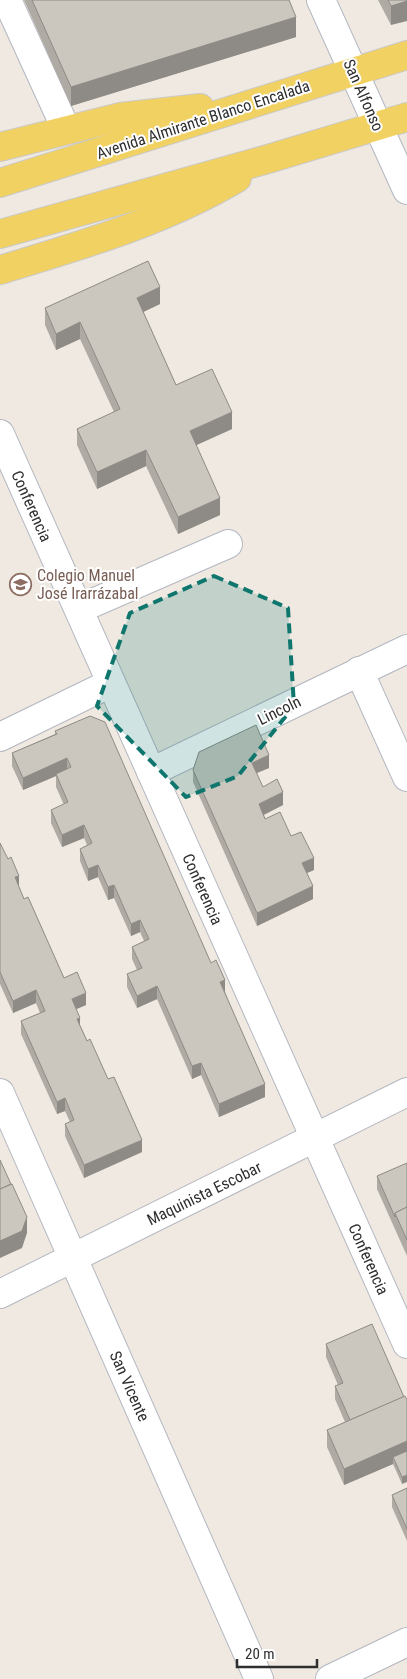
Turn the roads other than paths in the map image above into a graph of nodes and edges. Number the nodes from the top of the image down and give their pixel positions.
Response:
1 (7, 0) edge
2 (321, 0) edge
3 (407, 55) edge
4 (352, 72) junction
5 (239, 107) junction
6 (407, 117) edge
7 (378, 126) junction
8 (66, 129) junction
9 (0, 147) edge
10 (268, 159) junction
11 (0, 183) edge
12 (407, 190) edge
13 (0, 234) edge
14 (0, 270) edge
15 (0, 434) edge
16 (228, 544) dead end
17 (78, 609) junction
18 (407, 648) edge
19 (359, 671) junction
20 (111, 682) junction
21 (0, 738) edge
22 (151, 772) junction
23 (407, 777) edge
24 (407, 1092) edge
25 (0, 1093) edge
26 (315, 1138) junction
27 (73, 1258) junction
28 (0, 1294) edge
29 (407, 1344) edge
30 (407, 1642) edge
31 (260, 1679) edge
32 (330, 1679) edge

1 - 8 street
2 - 4 street, San Alfonso
3 - 4 main road, Avenida Almirante Blanco Encalada
4 - 5 main road, Avenida Almirante Blanco Encalada
4 - 7 street, San Alfonso
5 - 8 main road
5 - 11 main road, Avenida Almirante Blanco Encalada
6 - 7 main road
7 - 10 main road
7 - 12 street, San Alfonso
8 - 9 main road
10 - 13 main road
10 - 14 main road
15 - 17 street, Conferencia
16 - 17 street
17 - 20 street, Conferencia
18 - 19 street, Lincoln
19 - 22 street, Lincoln
19 - 23 street
20 - 21 street
20 - 22 street, Conferencia
22 - 26 street, Conferencia
24 - 26 street, Maquinista Escobar
25 - 27 street, San Vicente
26 - 27 street, Maquinista Escobar
26 - 29 street, Conferencia
27 - 28 street, Maquinista Escobar
27 - 31 street, San Vicente
30 - 32 street

